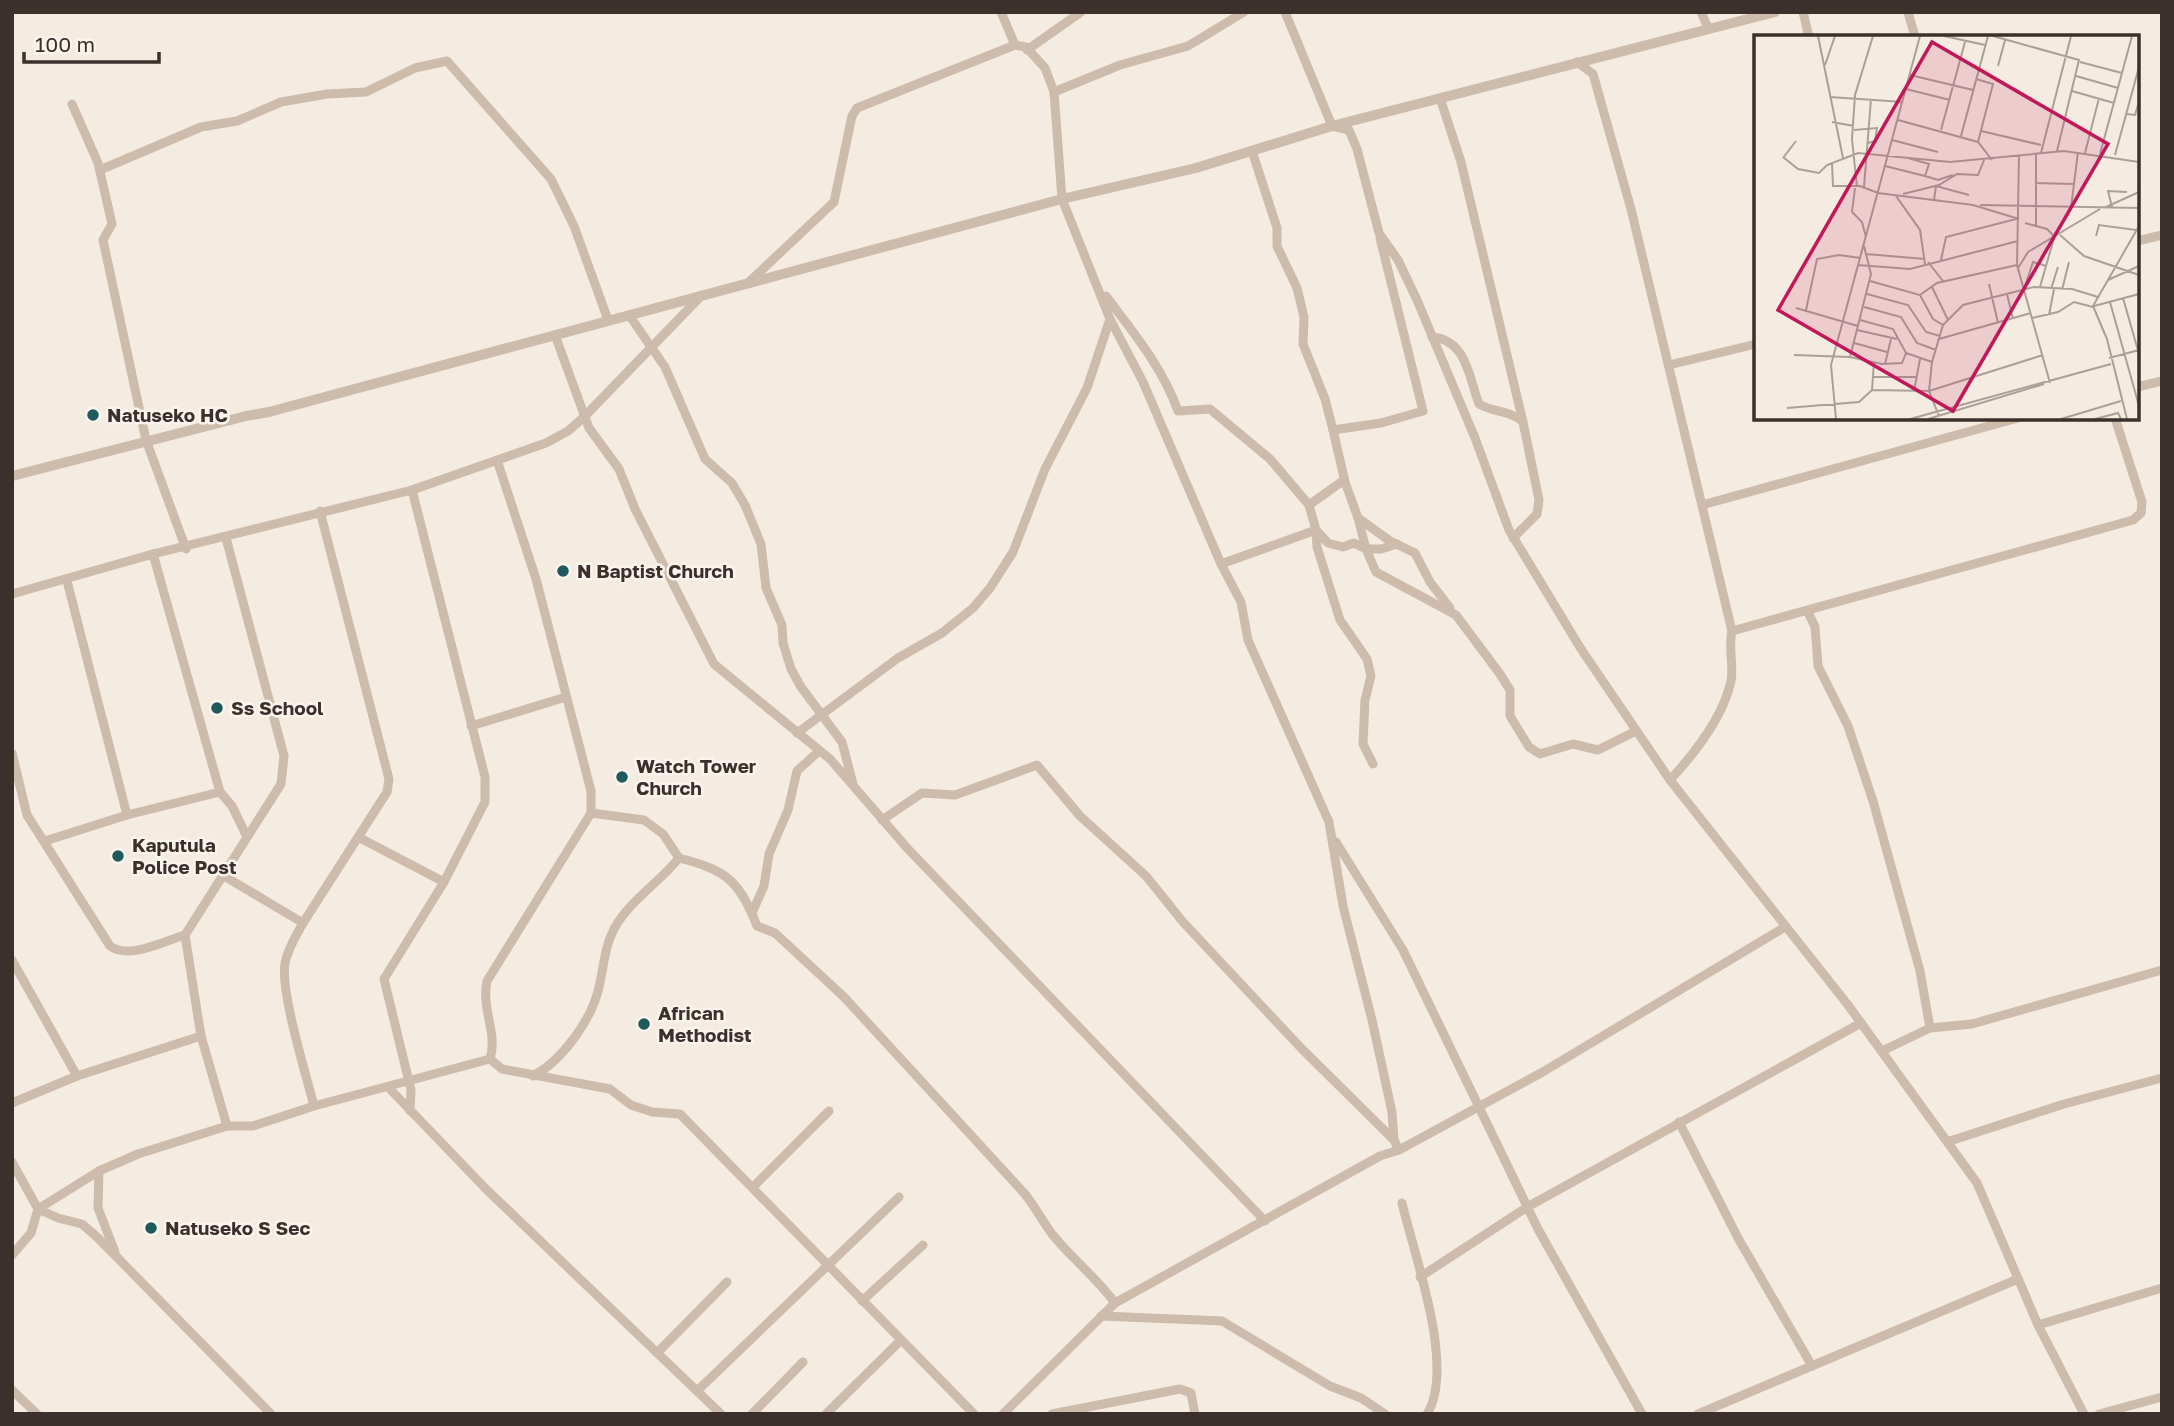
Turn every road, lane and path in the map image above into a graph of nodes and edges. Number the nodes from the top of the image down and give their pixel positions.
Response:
1 (1001, 12) edge
2 (1081, 12) edge
3 (1244, 12) edge
4 (1285, 12) edge
5 (1701, 12) edge
6 (1775, 12) edge
7 (1803, 12) edge
8 (1908, 12) edge
9 (1708, 29) junction
10 (1809, 35) edge
11 (1914, 35) edge
12 (1014, 45) junction
13 (1027, 50) junction
14 (1577, 62) junction
15 (1054, 92) junction
16 (1440, 98) junction
17 (72, 104) dead end
18 (1332, 126) junction
19 (1252, 151) junction
20 (100, 170) junction
21 (1062, 199) junction
22 (1379, 233) junction
23 (2162, 234) edge
24 (2139, 241) edge
25 (749, 283) junction
26 (1100, 287) junction
27 (702, 295) junction
28 (629, 315) junction
29 (1110, 319) junction
30 (608, 320) junction
31 (555, 334) junction
32 (1432, 337) junction
33 (1754, 344) edge
34 (650, 346) junction
35 (1669, 365) junction
36 (2162, 380) edge
37 (2139, 386) edge
38 (584, 416) junction
39 (2011, 420) edge
40 (2116, 420) edge
41 (1523, 422) junction
42 (1333, 430) junction
43 (146, 440) junction
44 (497, 460) junction
45 (12, 476) edge
46 (1344, 480) junction
47 (412, 489) junction
48 (1309, 505) junction
49 (1702, 505) junction
50 (320, 511) junction
51 (1358, 518) junction
52 (1316, 530) junction
53 (226, 538) junction
54 (1513, 538) junction
55 (1397, 544) junction
56 (186, 548) junction
57 (1366, 550) junction
58 (153, 554) junction
59 (1221, 564) junction
60 (67, 581) junction
61 (12, 594) edge
62 (1808, 612) junction
63 (1455, 615) junction
64 (1732, 631) junction
65 (566, 696) junction
66 (822, 712) junction
67 (471, 726) junction
68 (1636, 732) junction
69 (797, 733) junction
70 (819, 751) junction
71 (12, 752) edge
72 (1373, 764) dead end
73 (15, 774) edge
74 (1670, 780) junction
75 (854, 786) junction
76 (220, 792) junction
77 (592, 813) junction
78 (127, 815) junction
79 (882, 820) junction
80 (247, 837) junction
81 (360, 838) junction
82 (1334, 838) junction
83 (45, 841) junction
84 (679, 858) junction
85 (224, 876) junction
86 (444, 882) junction
87 (752, 913) junction
88 (303, 923) junction
89 (1784, 927) junction
90 (185, 935) junction
91 (12, 960) edge
92 (2162, 970) edge
93 (1861, 1023) junction
94 (1930, 1028) junction
95 (201, 1036) junction
96 (1882, 1051) junction
97 (490, 1059) junction
98 (77, 1076) junction
99 (532, 1076) junction
100 (2162, 1078) edge
101 (409, 1082) junction
102 (388, 1087) junction
103 (12, 1103) edge
104 (314, 1106) junction
105 (1478, 1107) junction
106 (410, 1111) junction
107 (829, 1111) dead end
108 (1679, 1122) junction
109 (227, 1126) junction
110 (1394, 1140) junction
111 (1950, 1141) junction
112 (1399, 1150) junction
113 (12, 1162) edge
114 (99, 1171) junction
115 (753, 1187) junction
116 (899, 1197) dead end
117 (1402, 1203) dead end
118 (1529, 1206) junction
119 (38, 1209) junction
120 (1265, 1220) junction
121 (923, 1245) dead end
122 (12, 1255) edge
123 (117, 1256) junction
124 (825, 1265) junction
125 (1420, 1277) junction
126 (2018, 1279) junction
127 (727, 1282) dead end
128 (2162, 1288) edge
129 (862, 1301) junction
130 (1115, 1303) junction
131 (1101, 1316) junction
132 (2038, 1325) junction
133 (901, 1340) junction
134 (657, 1353) junction
135 (803, 1362) dead end
136 (1812, 1366) junction
137 (12, 1390) edge
138 (697, 1391) junction
139 (2162, 1396) edge
140 (37, 1414) edge
141 (271, 1414) edge
142 (721, 1414) edge
143 (752, 1414) edge
144 (826, 1414) edge
145 (974, 1414) edge
146 (1003, 1414) edge
147 (1052, 1414) edge
148 (1195, 1414) edge
149 (1385, 1414) edge
150 (1427, 1414) edge
151 (1642, 1414) edge
152 (1698, 1414) edge
153 (2084, 1414) edge
154 (2099, 1414) edge

1 - 12 street
2 - 13 street
3 - 15 street
4 - 18 street
5 - 9 street
6 - 9 street
7 - 10 street
8 - 11 street
9 - 14 street
12 - 13 street
12 - 25 street
13 - 15 street
14 - 16 street
14 - 35 street
15 - 21 street
16 - 18 street
16 - 41 street
17 - 20 street
18 - 19 street
18 - 22 street
19 - 21 street
19 - 42 street
20 - 30 street
20 - 43 street
21 - 25 street
21 - 26 street
22 - 32 street
22 - 42 street
23 - 24 street
25 - 27 street
26 - 29 street
26 - 48 street
27 - 28 street
27 - 34 street
28 - 30 street
28 - 34 street
29 - 59 street
29 - 66 street
30 - 31 street
31 - 38 street
31 - 43 street
32 - 41 street
32 - 54 street
33 - 35 street
34 - 38 street
34 - 66 street
35 - 49 street
36 - 37 street
38 - 44 street
38 - 69 street
39 - 49 street
40 - 62 street
41 - 54 street
42 - 46 street
43 - 45 street
43 - 56 street
44 - 47 street
44 - 65 street
46 - 48 street
46 - 51 street
47 - 50 street
47 - 67 street
48 - 52 street
49 - 64 street
50 - 53 street
50 - 81 street
51 - 55 street
51 - 57 street
52 - 57 street
52 - 59 street
52 - 72 street
53 - 56 street
53 - 80 street
54 - 68 street
55 - 57 street
55 - 63 street
56 - 58 street
57 - 63 street
58 - 60 street
58 - 76 street
59 - 82 street
60 - 61 street
60 - 78 street
62 - 64 street
62 - 94 street
63 - 68 street
64 - 74 street
65 - 67 street
65 - 77 street
66 - 69 street
66 - 75 street
67 - 86 street
68 - 74 street
69 - 70 street
70 - 75 street
70 - 87 street
71 - 73 street
73 - 83 street
74 - 89 street
75 - 79 street
76 - 78 street
76 - 80 street
77 - 84 street
77 - 97 street
78 - 83 street
79 - 110 street
79 - 120 street
80 - 85 street
81 - 86 street
81 - 88 street
82 - 105 street
82 - 110 street
83 - 90 street
84 - 87 street
84 - 99 street
85 - 88 street
85 - 90 street
86 - 101 street
87 - 130 street
88 - 104 street
89 - 93 street
89 - 105 street
90 - 95 street
91 - 98 street
92 - 94 street
93 - 96 street
93 - 108 street
94 - 96 street
95 - 98 street
95 - 109 street
96 - 111 street
97 - 99 street
97 - 101 street
98 - 103 street
99 - 115 street
100 - 111 street
101 - 102 street
101 - 106 street
102 - 104 street
102 - 106 street
104 - 109 street
105 - 112 street
105 - 118 street
106 - 134 street
107 - 115 street
108 - 118 street
108 - 136 street
109 - 114 street
110 - 112 street
111 - 126 street
112 - 120 street
113 - 119 street
114 - 119 street
114 - 123 street
115 - 124 street
116 - 124 street
117 - 125 street
118 - 125 street
118 - 151 street
119 - 122 street
119 - 123 street
120 - 130 street
121 - 129 street
123 - 141 street
124 - 129 street
124 - 138 street
125 - 150 street
126 - 132 street
126 - 136 street
127 - 134 street
128 - 132 street
129 - 133 street
130 - 131 street
131 - 146 street
131 - 149 street
132 - 153 street
133 - 144 street
133 - 145 street
134 - 138 street
135 - 143 street
136 - 152 street
137 - 140 street
138 - 142 street
139 - 154 street
147 - 148 street

